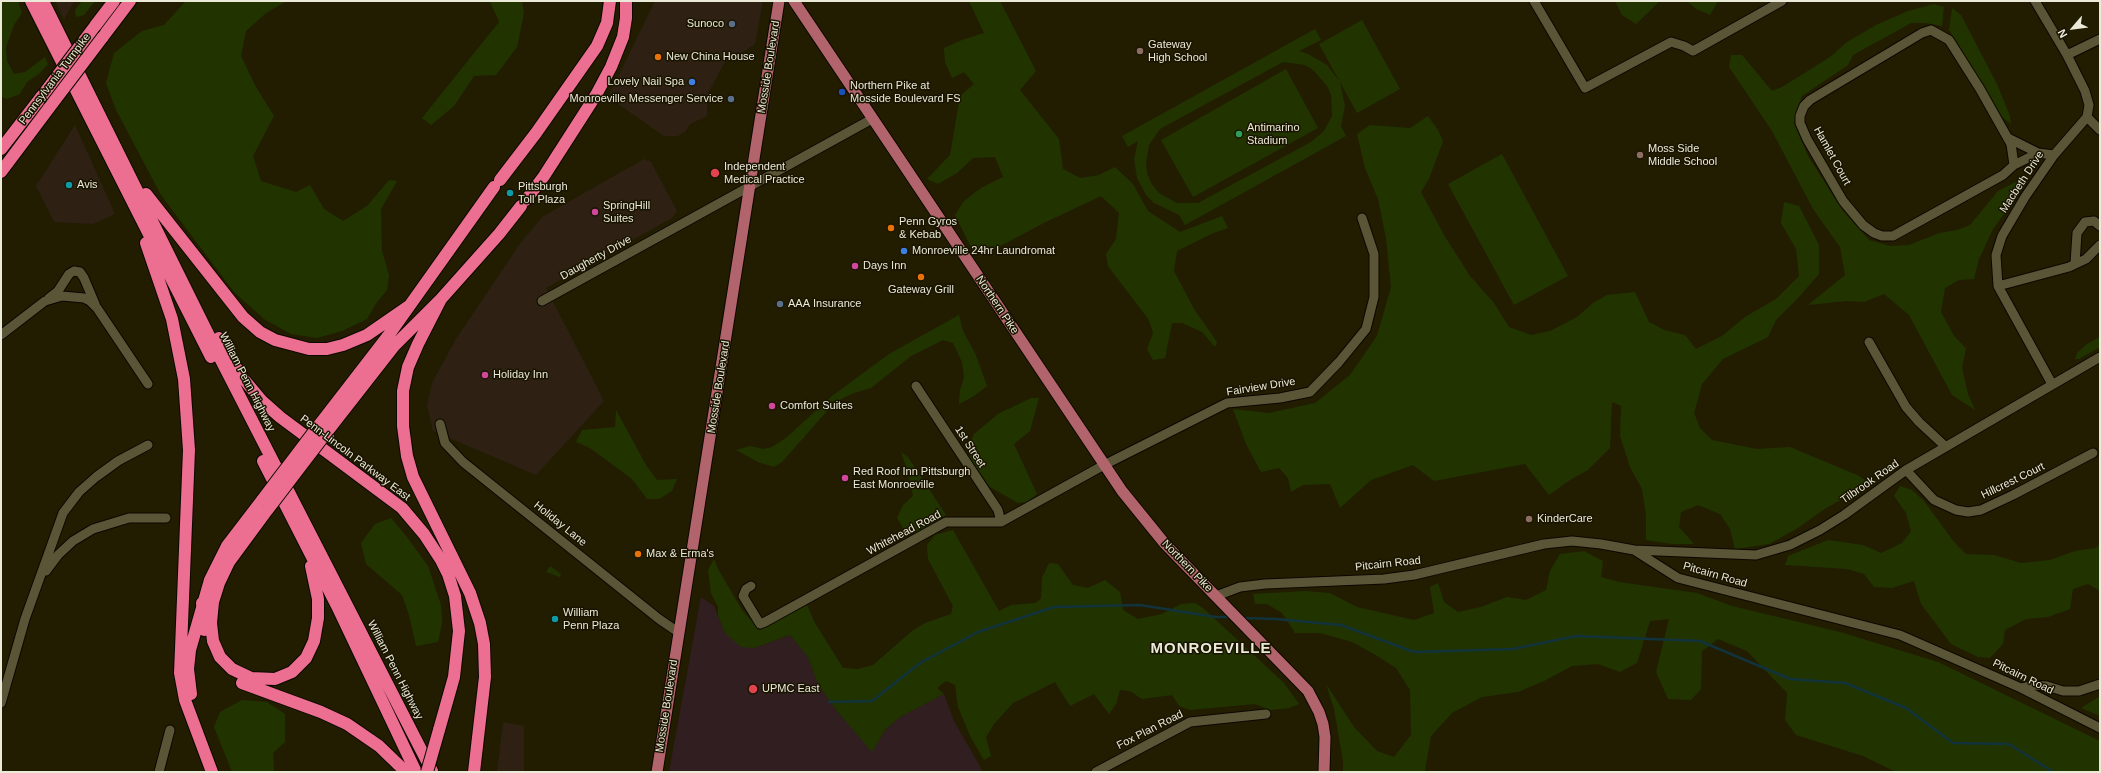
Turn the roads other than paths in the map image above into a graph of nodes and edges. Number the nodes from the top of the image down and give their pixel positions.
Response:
1 (31, 1) edge
2 (43, 1) edge
3 (114, 1) edge
4 (130, 1) edge
5 (610, 1) edge
6 (626, 1) edge
7 (779, 1) edge
8 (794, 1) edge
9 (1534, 1) edge
10 (1782, 1) edge
11 (2035, 1) edge
12 (2100, 39) edge
13 (2067, 55) junction
14 (2087, 116) junction
15 (872, 119) junction
16 (2100, 130) edge
17 (2008, 138) junction
18 (1, 149) edge
19 (2038, 153) junction
20 (2054, 155) junction
21 (125, 164) junction
22 (2014, 165) junction
23 (1, 172) edge
24 (750, 186) junction
25 (125, 188) junction
26 (1362, 218) dead end
27 (2100, 226) edge
28 (160, 234) junction
29 (2100, 245) edge
30 (2075, 264) junction
31 (1998, 286) junction
32 (442, 299) junction
33 (45, 301) junction
34 (542, 301) dead end
35 (409, 306) junction
36 (96, 308) junction
37 (1, 335) edge
38 (1869, 342) dead end
39 (2100, 357) edge
40 (148, 384) dead end
41 (2052, 384) junction
42 (916, 386) dead end
43 (440, 424) dead end
44 (323, 429) junction
45 (148, 445) dead end
46 (1946, 447) junction
47 (2093, 453) dead end
48 (1104, 465) junction
49 (1906, 470) junction
50 (266, 504) junction
51 (428, 509) junction
52 (166, 518) dead end
53 (1001, 522) junction
54 (53, 541) junction
55 (66, 547) junction
56 (307, 547) junction
57 (1634, 550) junction
58 (448, 574) junction
59 (751, 586) dead end
60 (34, 594) junction
61 (1216, 596) junction
62 (202, 603) junction
63 (678, 632) junction
64 (2100, 684) edge
65 (2021, 688) junction
66 (1, 703) edge
67 (1266, 714) dead end
68 (2100, 728) edge
69 (170, 730) dead end
70 (199, 736) junction
71 (160, 772) edge
72 (212, 772) edge
73 (406, 772) edge
74 (416, 772) edge
75 (427, 772) edge
76 (432, 772) edge
77 (474, 772) edge
78 (657, 772) edge
79 (1096, 772) edge
80 (1324, 772) edge

1 - 25 highway, William Penn Highway
2 - 21 highway, William Penn Highway
3 - 18 highway, Pennsylvania Turnpike, bridge
4 - 23 highway, Pennsylvania Turnpike, bridge
5 - 35 highway
6 - 32 highway
7 - 24 main road, Mosside Boulevard
8 - 15 main road, Northern Pike
9 - 10 street
11 - 13 street
12 - 13 street
13 - 14 street
14 - 16 street
14 - 20 street, Macbeth Drive
15 - 24 street, Daugherty Drive
15 - 48 main road, Northern Pike
17 - 19 street
17 - 22 street, Hamlet Court
17 - 22 street, Hamlet Court
19 - 20 street
19 - 22 street, Hamlet Court
20 - 31 street, Macbeth Drive
21 - 28 highway, William Penn Highway
21 - 35 highway
24 - 34 street, Daugherty Drive
24 - 63 main road, Mosside Boulevard
25 - 56 highway, William Penn Highway
25 - 70 highway
26 - 48 street, Fairview Drive
27 - 30 street
28 - 58 highway, Penn-Lincoln Parkway East
28 - 76 highway, William Penn Highway
29 - 30 street
30 - 31 street
31 - 41 street, Macbeth Drive
32 - 44 highway
32 - 51 highway
33 - 36 street
33 - 36 street
33 - 37 street
35 - 44 highway
36 - 40 street
38 - 46 street
39 - 41 street, Tilbrook Road
41 - 46 street, Tilbrook Road
42 - 53 street, 1st Street
43 - 63 street, Holiday Lane
44 - 50 highway, bridge
45 - 54 street
46 - 49 street, Tilbrook Road
47 - 49 street, Hillcrest Court
48 - 53 street, Whitehead Road
48 - 61 main road, Northern Pike
49 - 57 street, Tilbrook Road
50 - 56 highway
50 - 62 highway
51 - 58 highway
51 - 77 highway
52 - 55 street
53 - 59 street, Whitehead Road
54 - 55 street
54 - 60 street
55 - 60 street
56 - 74 highway, William Penn Highway
57 - 61 street, Pitcairn Road
57 - 65 street, Pitcairn Road
58 - 75 highway, Penn-Lincoln Parkway East, bridge
60 - 66 street
61 - 80 main road, Northern Pike
62 - 70 highway
62 - 73 highway
63 - 78 main road, Mosside Boulevard
64 - 65 street
65 - 68 street, Pitcairn Road
67 - 79 street, Fox Plan Road
69 - 71 street
70 - 72 highway

